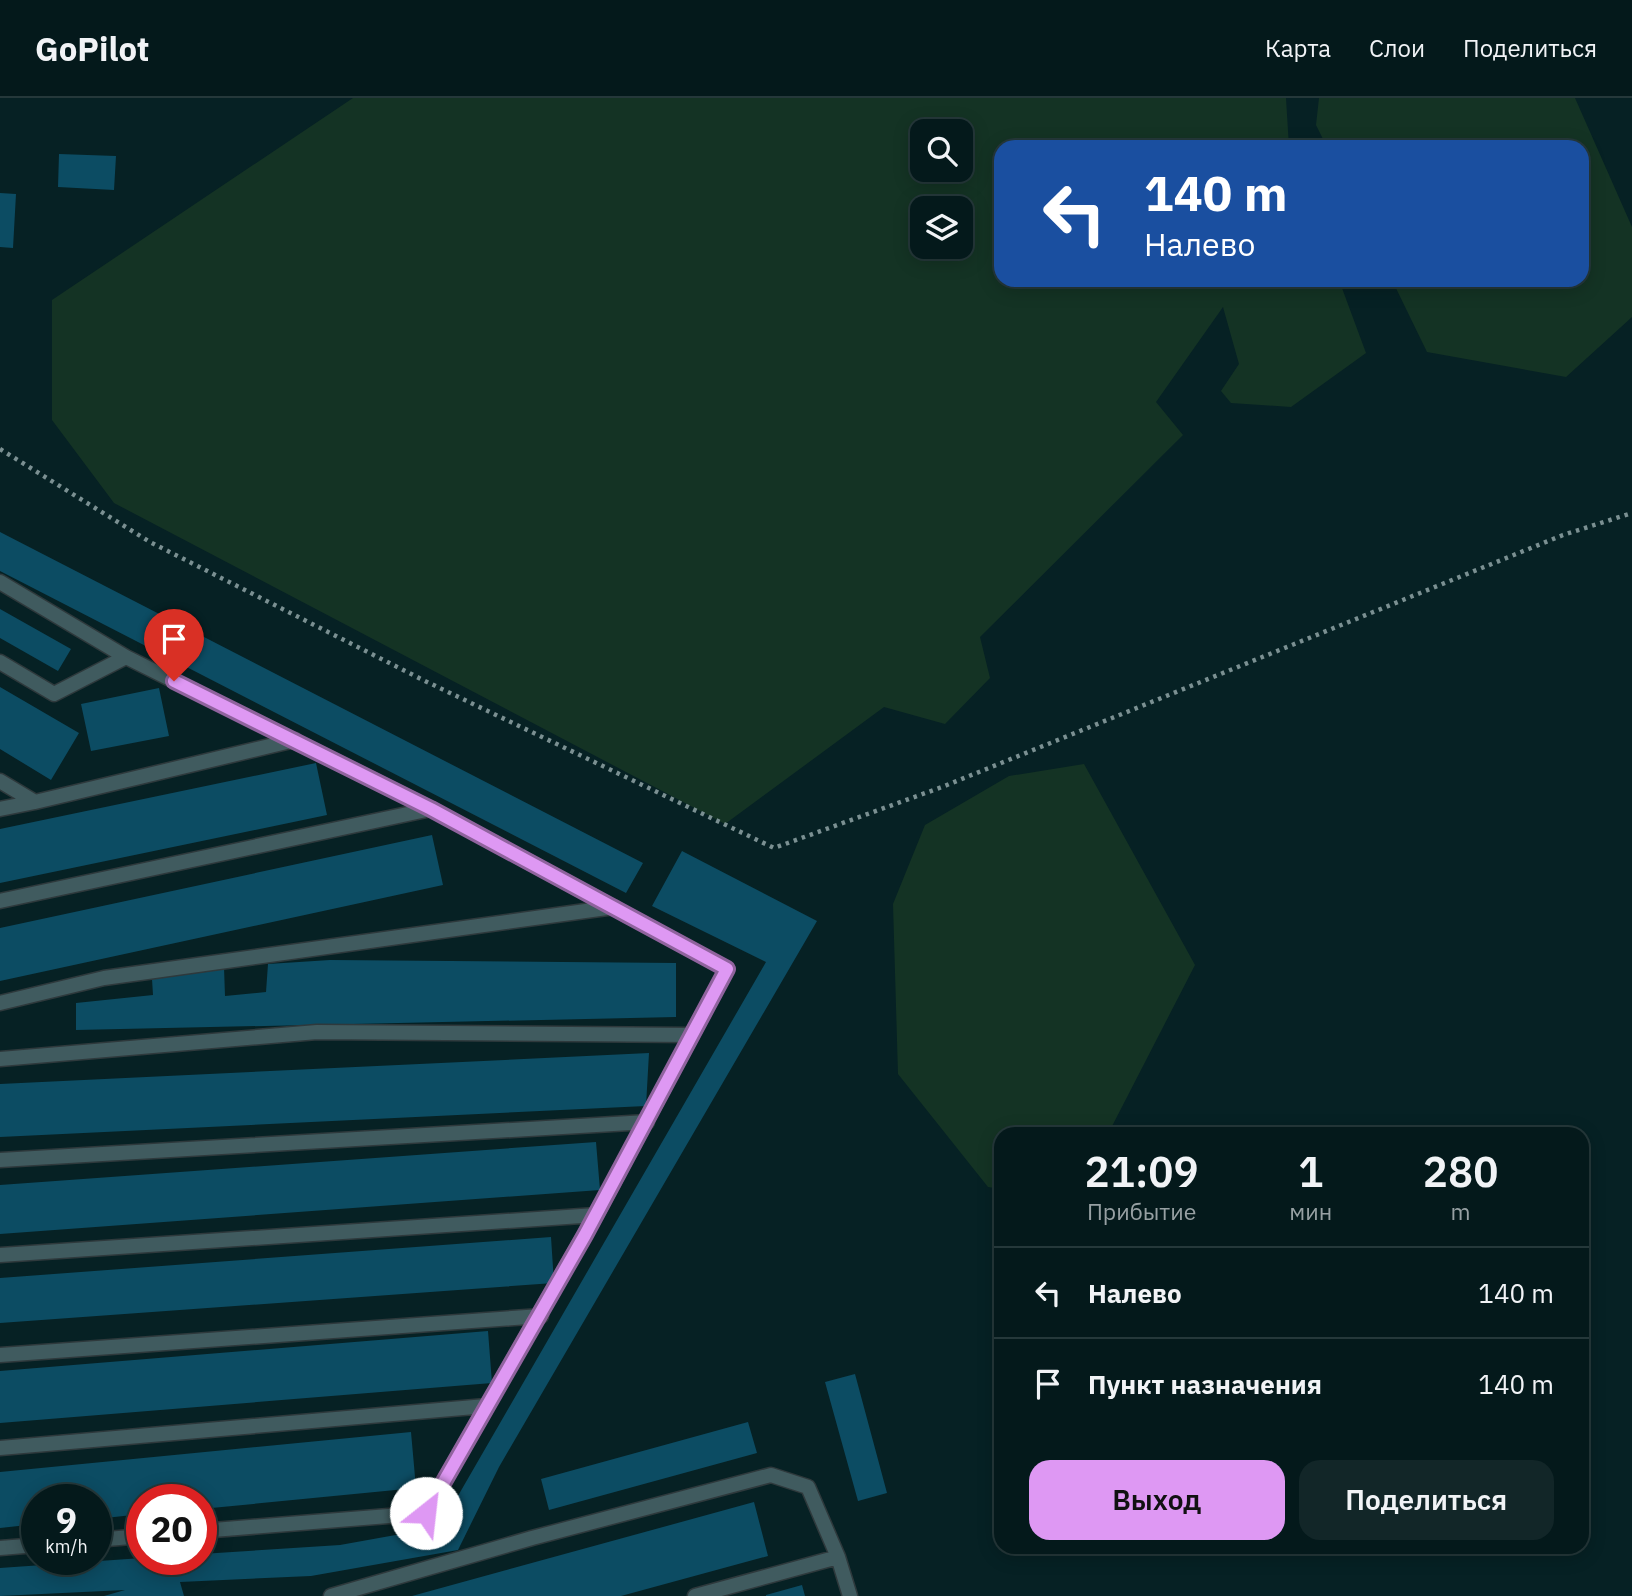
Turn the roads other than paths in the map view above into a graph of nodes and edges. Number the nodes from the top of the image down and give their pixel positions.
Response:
1 (0, 582) edge
2 (126, 657) junction
3 (0, 662) edge
4 (295, 740) junction
5 (0, 781) edge
6 (35, 802) junction
7 (0, 809) edge
8 (431, 809) junction
9 (0, 901) edge
10 (614, 907) junction
11 (0, 1003) edge
12 (691, 1035) junction
13 (0, 1059) edge
14 (646, 1122) junction
15 (0, 1160) edge
16 (596, 1215) junction
17 (0, 1255) edge
18 (541, 1315) junction
19 (0, 1355) edge
20 (486, 1406) junction
21 (0, 1448) edge
22 (217, 1530) edge
23 (21, 1546) edge
24 (0, 1548) edge
25 (838, 1557) junction
26 (331, 1596) edge
27 (695, 1596) edge
28 (850, 1596) edge

1 - 2 lane
2 - 3 lane
2 - 4 lane
4 - 6 lane
4 - 8 lane
5 - 6 lane
6 - 7 lane
8 - 9 lane
8 - 10 lane
10 - 11 lane
10 - 12 lane
12 - 13 lane
12 - 14 lane
14 - 15 lane
14 - 16 lane
16 - 17 lane
16 - 18 lane
18 - 19 lane
18 - 20 lane
20 - 21 lane
20 - 22 lane
23 - 24 lane
25 - 26 lane
25 - 27 lane
25 - 28 lane

